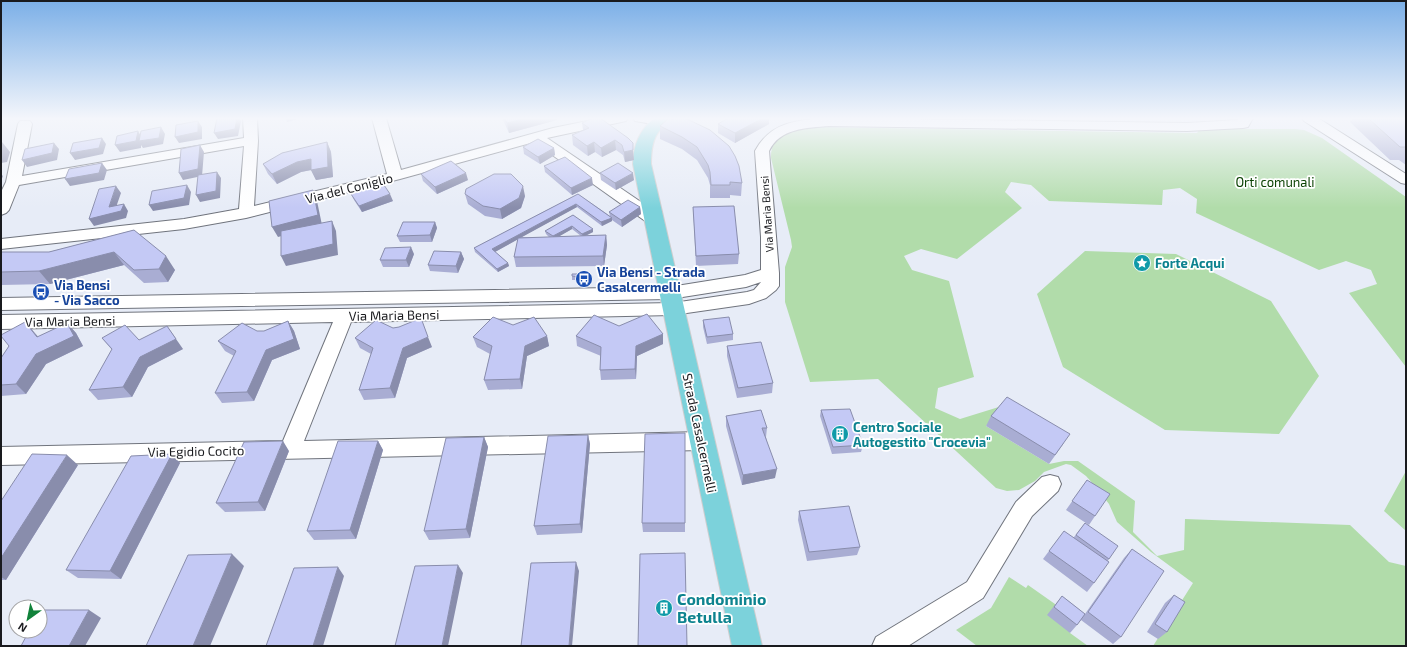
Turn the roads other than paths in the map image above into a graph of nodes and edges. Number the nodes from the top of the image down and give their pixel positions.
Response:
1 (21, 148) edge
2 (209, 148) edge
3 (251, 148) edge
4 (387, 148) edge
5 (496, 148) edge
6 (553, 148) edge
7 (643, 148) edge
8 (763, 148) edge
9 (1356, 148) edge
10 (395, 176) junction
11 (1406, 180) edge
12 (13, 182) junction
13 (1, 210) edge
14 (246, 213) junction
15 (654, 220) junction
16 (1, 244) edge
17 (672, 301) junction
18 (1, 304) edge
19 (345, 316) junction
20 (1, 322) edge
21 (702, 441) junction
22 (290, 449) junction
23 (1, 456) edge
24 (1050, 484) dead end
25 (747, 646) edge
26 (885, 646) edge

1 - 12 street
2 - 12 street
3 - 14 street
4 - 10 street
5 - 10 street, Via del Coniglio
6 - 15 street
7 - 15 main road, Strada Casalcermelli
8 - 17 street, Via Maria Bensi
9 - 11 street
10 - 14 street, Via del Coniglio
12 - 13 street
14 - 16 street, Via del Coniglio
15 - 17 main road, Strada Casalcermelli
17 - 18 street, Via Maria Bensi
17 - 19 street, Via Maria Bensi
17 - 21 main road, Strada Casalcermelli
19 - 20 street, Via Maria Bensi
19 - 22 street
21 - 22 street, Via Egidio Cocito
21 - 25 main road, Strada Casalcermelli
22 - 23 street, Via Egidio Cocito
24 - 26 street

